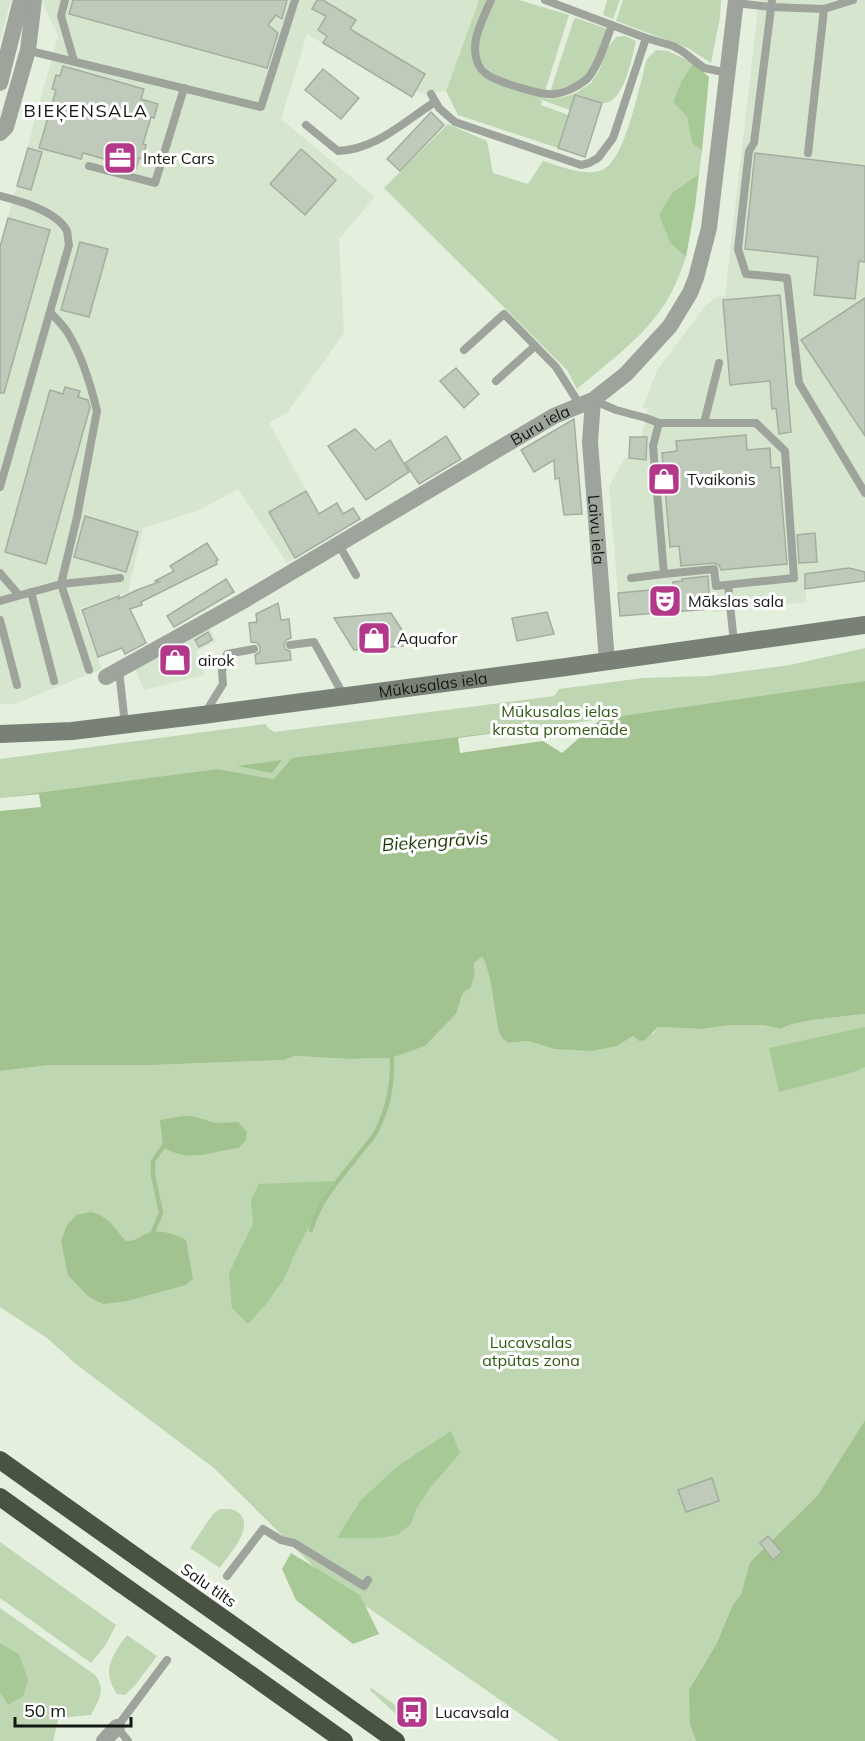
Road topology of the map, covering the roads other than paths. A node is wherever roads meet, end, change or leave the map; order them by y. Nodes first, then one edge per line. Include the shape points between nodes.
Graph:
1 (21, 0) edge
2 (34, 0) edge
3 (64, 0) edge
4 (295, 0) edge
5 (491, 0) edge
6 (545, 0) edge
7 (853, 0) edge
8 (736, 2) edge
9 (771, 3) edge
10 (824, 9) junction
11 (612, 25) junction
12 (646, 38) junction
13 (9, 40) junction
14 (28, 50) junction
15 (74, 61) junction
16 (728, 73) junction
17 (0, 83) edge
18 (184, 88) junction
19 (306, 125) dead end
20 (0, 134) edge
21 (808, 153) dead end
22 (89, 166) dead end
23 (0, 196) edge
24 (51, 313) junction
25 (535, 346) junction
26 (464, 350) dead end
27 (719, 363) dead end
28 (496, 381) dead end
29 (587, 403) junction
30 (659, 423) junction
31 (704, 423) junction
32 (0, 487) edge
33 (865, 493) edge
34 (339, 545) junction
35 (0, 573) edge
36 (664, 574) junction
37 (356, 575) dead end
38 (120, 578) dead end
39 (630, 578) dead end
40 (61, 584) junction
41 (728, 585) junction
42 (31, 592) junction
43 (18, 594) junction
44 (0, 601) edge
45 (0, 620) edge
46 (865, 625) edge
47 (734, 643) junction
48 (290, 645) dead end
49 (255, 649) dead end
50 (607, 661) junction
51 (89, 670) dead end
52 (112, 673) joint
53 (54, 681) dead end
54 (17, 685) dead end
55 (344, 696) junction
56 (203, 715) junction
57 (125, 725) junction
58 (0, 734) edge
59 (0, 1460) edge
60 (0, 1497) edge
61 (227, 1576) dead end
62 (368, 1580) dead end
63 (167, 1660) dead end
64 (117, 1727) junction
65 (104, 1741) edge
66 (128, 1741) edge
67 (344, 1741) edge
68 (396, 1741) edge

1 - 13 street
2 - 14 street
3 - 15 lane via 61,16
4 - 18 lane via 261,106
5 - 11 lane via 475,43 480,69 495,79 547,94 565,92 587,79
6 - 11 lane
7 - 10 lane
8 - 9 lane
8 - 16 street, Buru iela
9 - 10 lane
9 - 33 lane via 738,249 746,274 787,278 799,383
10 - 21 lane
11 - 12 lane
12 - 16 lane via 673,46 704,68
12 - 19 lane via 614,138 589,164 581,165 455,122 433,98 398,129 374,143 350,150 338,151
13 - 14 lane
13 - 17 street
14 - 15 lane
14 - 20 street via 6,127
15 - 18 lane
16 - 29 street, Buru iela via 709,228 690,293 670,326 626,374
18 - 22 lane via 155,183
23 - 24 lane via 42,210 67,231 69,245
24 - 32 lane
24 - 40 lane via 79,352 96,411
25 - 26 lane via 504,314
25 - 28 lane
25 - 29 lane
27 - 31 lane
29 - 30 lane
29 - 34 street, Buru iela via 554,416
29 - 50 street, Laivu iela
30 - 31 lane
30 - 36 lane via 653,446
31 - 41 lane via 756,423 785,451 794,578
34 - 37 lane
34 - 52 street, Buru iela
35 - 43 lane
36 - 39 lane
36 - 41 lane via 714,569 716,586
38 - 40 lane
40 - 42 lane
40 - 51 lane
41 - 47 lane
42 - 43 lane
42 - 53 lane
43 - 44 lane
45 - 54 lane
46 - 47 main road, Mūkusalas iela
47 - 50 main road, Mūkusalas iela
48 - 55 lane via 314,642
49 - 56 lane via 227,654 223,684
50 - 55 main road, Mūkusalas iela
52 - 57 lane
55 - 56 main road, Mūkusalas iela
56 - 57 main road, Mūkusalas iela
57 - 58 main road, Mūkusalas iela
59 - 68 highway, Salu tilts, bridge
60 - 67 highway, bridge
61 - 62 lane via 263,1529 280,1540 294,1543 364,1586
63 - 64 lane
64 - 65 street
64 - 66 lane

